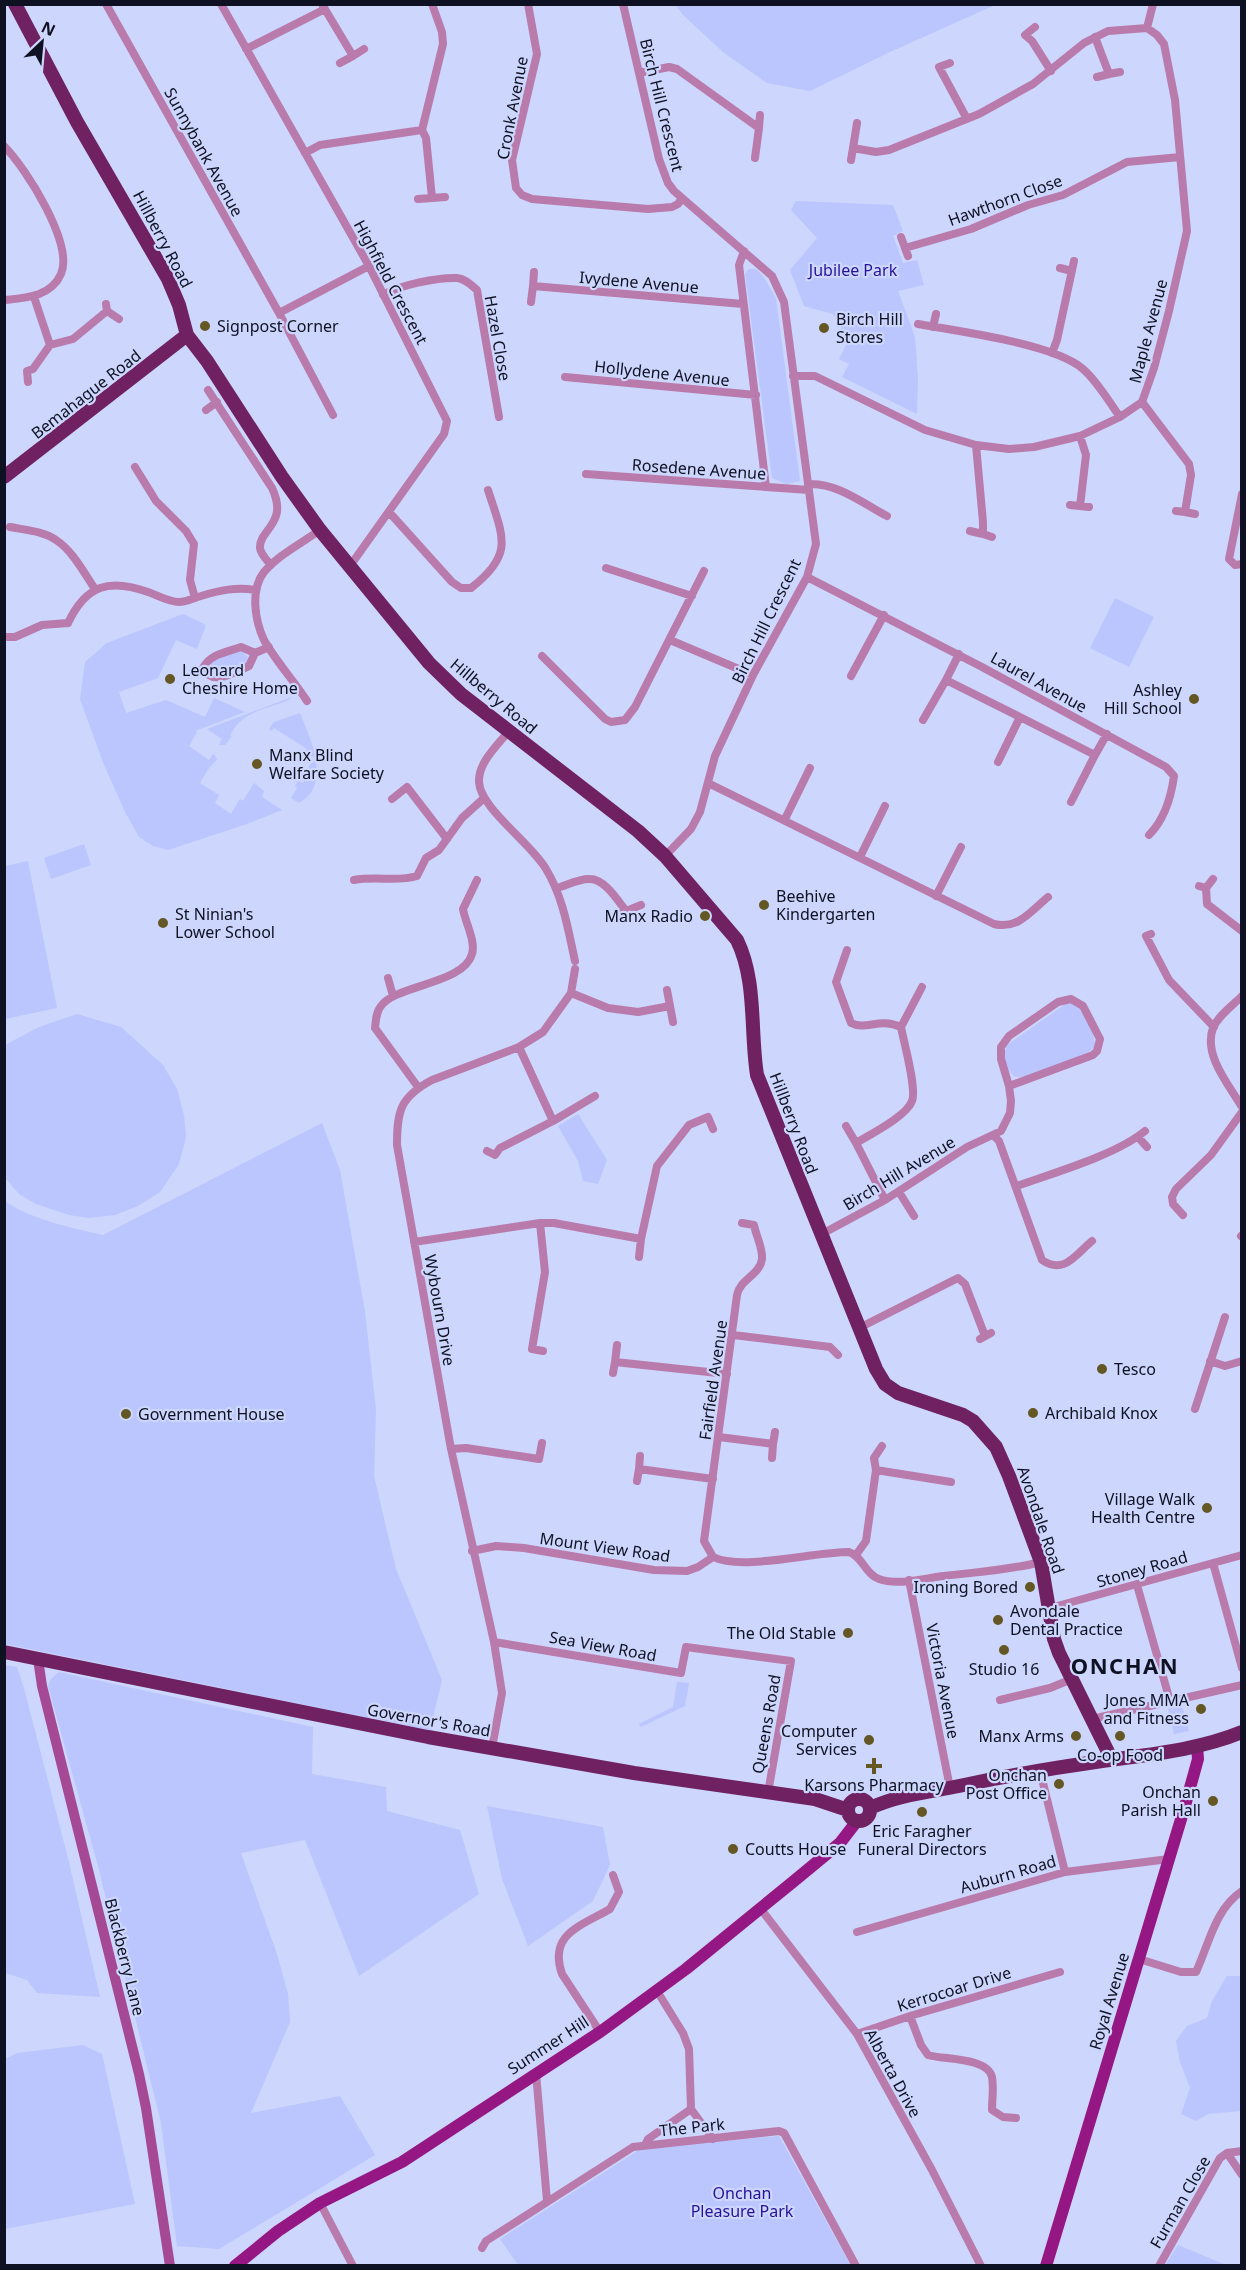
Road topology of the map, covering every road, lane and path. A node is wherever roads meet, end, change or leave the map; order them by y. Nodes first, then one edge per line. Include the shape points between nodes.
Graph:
1 (15, 4) edge
2 (106, 4) edge
3 (221, 4) edge
4 (432, 4) edge
5 (528, 4) edge
6 (623, 4) edge
7 (1153, 4) edge
8 (324, 7) edge
9 (1035, 27) dead end
10 (1147, 28) junction
11 (1025, 35) junction
12 (1095, 37) junction
13 (1017, 42) dead end
14 (363, 49) dead end
15 (246, 50) junction
16 (352, 56) junction
17 (340, 63) dead end
18 (950, 63) dead end
19 (939, 67) junction
20 (930, 70) dead end
21 (1051, 71) junction
22 (1120, 72) dead end
23 (639, 73) junction
24 (1109, 74) junction
25 (1097, 77) dead end
26 (760, 115) dead end
27 (967, 119) junction
28 (857, 123) dead end
29 (759, 128) junction
30 (422, 130) junction
31 (4, 146) edge
32 (853, 148) junction
33 (305, 153) junction
34 (1180, 157) junction
35 (755, 158) dead end
36 (851, 160) dead end
37 (445, 197) dead end
38 (432, 198) junction
39 (682, 198) junction
40 (418, 199) dead end
41 (901, 237) dead end
42 (744, 251) junction
43 (1074, 261) dead end
44 (369, 266) junction
45 (1060, 268) dead end
46 (1072, 271) junction
47 (534, 272) dead end
48 (533, 286) junction
49 (383, 295) junction
50 (34, 297) junction
51 (4, 300) edge
52 (531, 302) dead end
53 (743, 304) junction
54 (279, 314) junction
55 (936, 314) dead end
56 (119, 319) dead end
57 (918, 324) dead end
58 (933, 327) junction
59 (187, 335) junction
60 (51, 345) junction
61 (1052, 353) junction
62 (793, 376) junction
63 (566, 377) dead end
64 (28, 382) dead end
65 (208, 390) dead end
66 (756, 395) junction
67 (217, 402) junction
68 (1142, 402) junction
69 (206, 410) dead end
70 (333, 415) dead end
71 (499, 417) dead end
72 (1120, 417) junction
73 (1080, 436) junction
74 (976, 446) junction
75 (135, 467) dead end
76 (586, 474) dead end
77 (4, 477) edge
78 (766, 487) junction
79 (809, 487) junction
80 (488, 490) dead end
81 (1242, 494) edge
82 (1070, 505) dead end
83 (1080, 506) junction
84 (1089, 507) dead end
85 (1176, 511) dead end
86 (388, 512) junction
87 (1185, 512) junction
88 (1195, 514) dead end
89 (887, 516) dead end
90 (10, 527) dead end
91 (320, 530) junction
92 (970, 531) dead end
93 (983, 534) junction
94 (992, 537) dead end
95 (1242, 564) edge
96 (271, 565) junction
97 (351, 566) junction
98 (606, 568) dead end
99 (704, 571) dead end
100 (807, 577) junction
101 (95, 589) junction
102 (256, 590) junction
103 (692, 596) junction
104 (195, 598) junction
105 (884, 615) junction
106 (4, 637) edge
107 (670, 640) junction
108 (269, 647) junction
109 (255, 653) junction
110 (959, 654) junction
111 (542, 656) dead end
112 (753, 675) junction
113 (851, 675) dead end
114 (946, 680) junction
115 (307, 701) dead end
116 (1020, 717) junction
117 (923, 720) dead end
118 (508, 732) junction
119 (1107, 734) junction
120 (1095, 755) junction
121 (998, 762) dead end
122 (810, 768) dead end
123 (708, 783) junction
124 (392, 799) dead end
125 (483, 799) junction
126 (1071, 802) dead end
127 (885, 806) dead end
128 (785, 819) junction
129 (1149, 836) dead end
130 (447, 839) junction
131 (961, 847) dead end
132 (665, 856) junction
133 (860, 857) junction
134 (1213, 879) dead end
135 (354, 880) dead end
136 (477, 880) dead end
137 (557, 888) junction
138 (936, 896) junction
139 (1048, 897) dead end
140 (641, 905) dead end
141 (626, 911) junction
142 (614, 916) dead end
143 (1242, 931) edge
144 (1151, 934) dead end
145 (847, 950) dead end
146 (388, 978) dead end
147 (922, 987) dead end
148 (667, 990) dead end
149 (571, 993) junction
150 (393, 996) junction
151 (1242, 996) edge
152 (670, 1006) junction
153 (673, 1022) dead end
154 (901, 1027) junction
155 (1214, 1027) junction
156 (519, 1047) junction
157 (1010, 1086) junction
158 (418, 1087) junction
159 (595, 1096) dead end
160 (1240, 1104) edge
161 (1242, 1112) edge
162 (553, 1121) junction
163 (846, 1126) dead end
164 (713, 1128) dead end
165 (1145, 1131) dead end
166 (994, 1136) junction
167 (1138, 1137) junction
168 (856, 1143) junction
169 (1147, 1147) dead end
170 (487, 1152) dead end
171 (1017, 1186) junction
172 (899, 1192) junction
173 (885, 1200) junction
174 (1183, 1215) dead end
175 (915, 1216) dead end
176 (540, 1222) junction
177 (742, 1223) dead end
178 (820, 1235) junction
179 (641, 1239) junction
180 (1092, 1241) dead end
181 (414, 1242) junction
182 (639, 1257) dead end
183 (1225, 1317) dead end
184 (859, 1328) junction
185 (733, 1335) junction
186 (985, 1336) dead end
187 (617, 1345) dead end
188 (543, 1351) dead end
189 (838, 1355) dead end
190 (1210, 1361) junction
191 (1242, 1361) edge
192 (615, 1362) junction
193 (613, 1373) dead end
194 (727, 1374) junction
195 (885, 1384) joint
196 (1195, 1409) dead end
197 (775, 1432) dead end
198 (719, 1437) junction
199 (542, 1443) dead end
200 (773, 1444) junction
201 (882, 1446) dead end
202 (451, 1449) junction
203 (640, 1456) dead end
204 (772, 1458) dead end
205 (639, 1469) junction
206 (876, 1470) junction
207 (713, 1479) junction
208 (637, 1481) dead end
209 (951, 1482) dead end
210 (472, 1551) junction
211 (856, 1555) junction
212 (1242, 1555) edge
213 (712, 1557) junction
214 (1041, 1562) junction
215 (1213, 1563) junction
216 (909, 1580) junction
217 (1137, 1585) junction
218 (1050, 1608) junction
219 (494, 1642) junction
220 (4, 1652) edge
221 (38, 1659) junction
222 (791, 1660) joint
223 (1242, 1668) edge
224 (1072, 1680) junction
225 (1242, 1685) edge
226 (1000, 1700) dead end
227 (1170, 1701) junction
228 (1092, 1719) junction
229 (1242, 1732) edge
230 (1197, 1746) junction
231 (492, 1748) junction
232 (1112, 1760) junction
233 (1040, 1771) junction
234 (950, 1788) junction
235 (768, 1793) junction
236 (853, 1815) junction
237 (1169, 1859) junction
238 (1065, 1872) junction
239 (613, 1875) dead end
240 (1242, 1891) edge
241 (760, 1908) junction
242 (857, 1932) dead end
243 (1139, 1959) junction
244 (1060, 1972) dead end
245 (657, 1991) junction
246 (910, 2016) junction
247 (600, 2032) junction
248 (857, 2034) junction
249 (536, 2073) junction
250 (691, 2109) junction
251 (1016, 2118) dead end
252 (713, 2139) junction
253 (645, 2145) junction
254 (1242, 2151) edge
255 (1227, 2153) junction
256 (1242, 2175) edge
257 (548, 2201) junction
258 (320, 2203) junction
259 (482, 2248) dead end
260 (350, 2264) edge
261 (170, 2265) edge
262 (235, 2265) edge
263 (856, 2265) edge
264 (981, 2265) edge
265 (1046, 2265) edge
266 (1159, 2265) edge

1 - 59 highway, Hillberry Road via 77,122 168,279
2 - 54 street, Sunnybank Avenue
3 - 15 street, Highfield Crescent
4 - 30 street via 442,44
5 - 39 street, Cronk Avenue via 537,54 513,160 516,188 532,199 648,209 672,207
6 - 23 street, Birch Hill Crescent
7 - 10 street
8 - 15 street
8 - 16 street
9 - 11 street
10 - 12 street via 1108,31
10 - 34 street, Maple Avenue via 1164,44 1175,100
11 - 13 street
11 - 21 street
12 - 21 street
12 - 24 street
14 - 16 street
15 - 33 street, Highfield Crescent
16 - 17 street
18 - 19 street
19 - 20 street
19 - 27 street
21 - 27 street
22 - 24 street
23 - 29 street via 677,69
23 - 39 street, Birch Hill Crescent via 659,159 668,183
24 - 25 street
26 - 29 street
27 - 32 street via 889,150
28 - 32 street
29 - 35 street
30 - 33 street via 320,145
30 - 38 street
31 - 50 street via 23,168 46,208 63,258 61,274 53,285
32 - 36 street
33 - 44 street, Highfield Crescent
34 - 41 street, Hawthorn Close via 1127,162 1063,195 907,252
34 - 68 street, Maple Avenue via 1187,231 1170,311
37 - 38 street
38 - 40 street
39 - 42 street, Birch Hill Crescent
42 - 53 street via 739,265
42 - 62 street, Birch Hill Crescent via 778,286 784,302
43 - 46 street
44 - 49 street, Highfield Crescent
44 - 54 street
45 - 46 street
46 - 61 street
47 - 48 street
48 - 52 street
48 - 53 street, Ivydene Avenue
49 - 71 street, Hazel Close via 432,281 458,278 469,282 477,291
49 - 86 street, Highfield Crescent via 447,421 444,435
50 - 51 street
50 - 60 street
53 - 66 street
54 - 70 street, Sunnybank Avenue
55 - 58 street
56 - 60 street via 107,307 73,339
57 - 58 street
58 - 61 street
59 - 77 highway, Bemahague Road
59 - 91 highway, Hillberry Road
60 - 64 street via 33,369 26,369
61 - 72 street via 1083,369
62 - 74 street, Maple Avenue via 815,376 925,430
62 - 79 street, Birch Hill Crescent
63 - 66 street, Hollydene Avenue
65 - 67 street
66 - 78 street
67 - 69 street
67 - 96 street via 277,500 275,520 260,547
68 - 72 street, Maple Avenue
68 - 87 street via 1191,469
72 - 73 street, Maple Avenue
73 - 74 street, Maple Avenue via 1034,447
73 - 83 street via 1086,455
74 - 93 street
75 - 104 street via 156,501 194,544 190,569
76 - 78 street, Rosedene Avenue
78 - 79 street, Rosedene Avenue
79 - 89 street, Rosedene Avenue via 825,485 839,490
79 - 100 street, Birch Hill Crescent via 816,544
80 - 86 street via 503,549 495,566 471,588 461,588 452,582
81 - 95 street via 1229,559 1235,565
82 - 83 street
83 - 84 street
85 - 87 street
86 - 97 street, Highfield Crescent
87 - 88 street
90 - 101 street via 56,539
91 - 96 street
91 - 97 highway, Hillberry Road
92 - 93 street
93 - 94 street
96 - 102 street
97 - 118 highway, Hillberry Road via 435,670
98 - 103 street
99 - 103 street
100 - 105 street, Laurel Avenue
100 - 112 street, Birch Hill Crescent
101 - 104 street via 116,584 173,601
101 - 106 street via 78,604 70,625 42,625 15,637
102 - 104 street via 230,588
102 - 108 street via 258,620
103 - 107 street
105 - 110 street, Laurel Avenue
105 - 113 street
107 - 111 street via 629,717 619,723 604,719
107 - 112 street
108 - 109 street
108 - 115 street
109 - 109 street via 249,666 219,677 212,678 204,668 212,657 241,647
110 - 114 street
110 - 119 street, Laurel Avenue
112 - 123 street, Birch Hill Crescent via 715,756
114 - 116 street
114 - 117 street
116 - 120 street
116 - 121 street
118 - 125 street via 482,765 478,781
118 - 132 highway, Hillberry Road via 611,809
119 - 120 street
119 - 129 street, Laurel Avenue via 1166,767 1174,776 1164,815
120 - 126 street
122 - 128 street
123 - 128 street
123 - 132 street, Birch Hill Crescent via 691,829
124 - 130 street via 408,787
125 - 130 street
125 - 137 street via 545,866
127 - 133 street
128 - 133 street
130 - 135 street via 426,858 417,876 404,880
131 - 138 street
132 - 178 highway, Hillberry Road via 727,926 744,955 757,1075
133 - 138 street
134 - 143 street via 1202,887 1207,904
136 - 150 street via 462,909 472,944 472,955 465,965 453,974
137 - 141 street via 590,879 598,881
137 - 149 street, Wybourn Drive via 575,965
138 - 139 street via 1006,927 1017,923
140 - 141 street
141 - 142 street
144 - 155 street via 1146,936 1169,980
145 - 154 street via 836,982 851,1023 857,1026 891,1022
146 - 150 street
147 - 154 street
148 - 152 street
149 - 152 street via 608,1008 638,1012
149 - 156 street, Wybourn Drive via 543,1032
150 - 158 street via 381,1004 375,1028
151 - 155 street
152 - 153 street
154 - 168 street via 912,1102 904,1112
155 - 160 street via 1210,1041 1213,1053
156 - 158 street, Wybourn Drive
156 - 162 street
157 - 157 street via 1001,1059 1001,1047 1009,1036 1065,999 1076,1000 1100,1039 1097,1051
157 - 166 street via 1010,1113
158 - 181 street, Wybourn Drive via 403,1104 397,1120 397,1145
159 - 162 street
161 - 174 street via 1211,1155 1176,1189 1173,1204
162 - 170 street via 500,1148 495,1155
163 - 168 street
164 - 179 street via 708,1117 689,1125 657,1166
165 - 167 street
166 - 171 street
166 - 172 street, Birch Hill Avenue via 967,1147
167 - 169 street
167 - 171 street
168 - 173 street
171 - 180 street via 1042,1260 1062,1266
172 - 173 street, Birch Hill Avenue
172 - 175 street
173 - 178 street, Birch Hill Avenue
176 - 179 street
176 - 181 street
176 - 188 street via 545,1272 532,1349
177 - 185 street, Fairfield Avenue via 754,1225 762,1260 738,1289
178 - 184 highway, Hillberry Road
179 - 182 street
181 - 202 street, Wybourn Drive
183 - 190 street
184 - 186 street via 958,1278 965,1284
184 - 195 highway, Hillberry Road
185 - 189 street via 830,1347
185 - 194 street, Fairfield Avenue
187 - 192 street
190 - 191 street via 1225,1366
190 - 196 street
192 - 193 street
192 - 194 street
194 - 198 street, Fairfield Avenue
195 - 214 highway, Avondale Road via 898,1393 968,1418 989,1437 1009,1476
197 - 200 street
198 - 200 street
198 - 207 street, Fairfield Avenue
199 - 202 street via 539,1463 466,1448
200 - 204 street
201 - 206 street via 874,1458
202 - 210 street, Wybourn Drive
203 - 205 street
205 - 207 street
205 - 208 street
206 - 209 street
206 - 211 street via 866,1541
207 - 213 street, Fairfield Avenue via 704,1541
210 - 213 street, Mount View Road via 496,1545 654,1570 687,1570
210 - 219 street, Wybourn Drive
211 - 213 street via 838,1552 741,1563
211 - 216 street via 879,1579
212 - 215 street, Stoney Road
214 - 216 street via 1013,1569
214 - 218 highway, Avondale Road
215 - 217 street, Stoney Road
215 - 223 street
216 - 234 street, Victoria Avenue
217 - 218 street, Stoney Road
217 - 227 street
218 - 224 highway, Avondale Road via 1054,1639
219 - 222 street, Sea View Road via 681,1673 686,1647
219 - 231 street, Wybourn Drive via 502,1693
220 - 221 highway, Governor's Road
221 - 231 highway, Governor's Road
221 - 261 main road, Blackberry Lane via 141,2085
222 - 235 street, Queens Road
224 - 226 street
224 - 228 highway, Avondale Road
225 - 227 street
227 - 228 street
228 - 232 highway, Avondale Road
229 - 230 highway
230 - 232 highway
230 - 237 main road, Royal Avenue via 1198,1759
231 - 235 highway, Governor's Road
232 - 233 highway
233 - 234 highway
233 - 238 street
234 - 236 highway via 870,1808 867,1802 857,1799 851,1803
235 - 236 highway, Governor's Road via 815,1799
236 - 241 main road, Summer Hill via 840,1843
237 - 238 street, Auburn Road
237 - 243 main road, Royal Avenue
238 - 242 street, Auburn Road
239 - 247 street via 619,1892 610,1909 569,1934 558,1949 562,1974
240 - 243 street via 1221,1912 1196,1972 1181,1972
241 - 245 main road, Summer Hill
241 - 248 street, Alberta Drive
243 - 265 main road, Royal Avenue
244 - 246 street, Kerrocoar Drive
245 - 247 main road, Summer Hill
245 - 250 street via 689,2049
246 - 248 street, Kerrocoar Drive
246 - 251 street via 928,2055 973,2061 982,2066 992,2079 992,2110 1003,2117
247 - 249 main road, Summer Hill
248 - 264 street, Alberta Drive
249 - 257 street
249 - 258 main road, Summer Hill via 402,2162
250 - 252 street
250 - 253 street
252 - 253 street, The Park
252 - 263 street, The Park via 784,2133
253 - 257 street, The Park via 633,2147
254 - 255 street, Furman Close
255 - 256 street, Furman Close
255 - 266 street, Furman Close via 1220,2157
257 - 259 street, The Park via 486,2241
258 - 260 street
258 - 262 main road, Summer Hill

